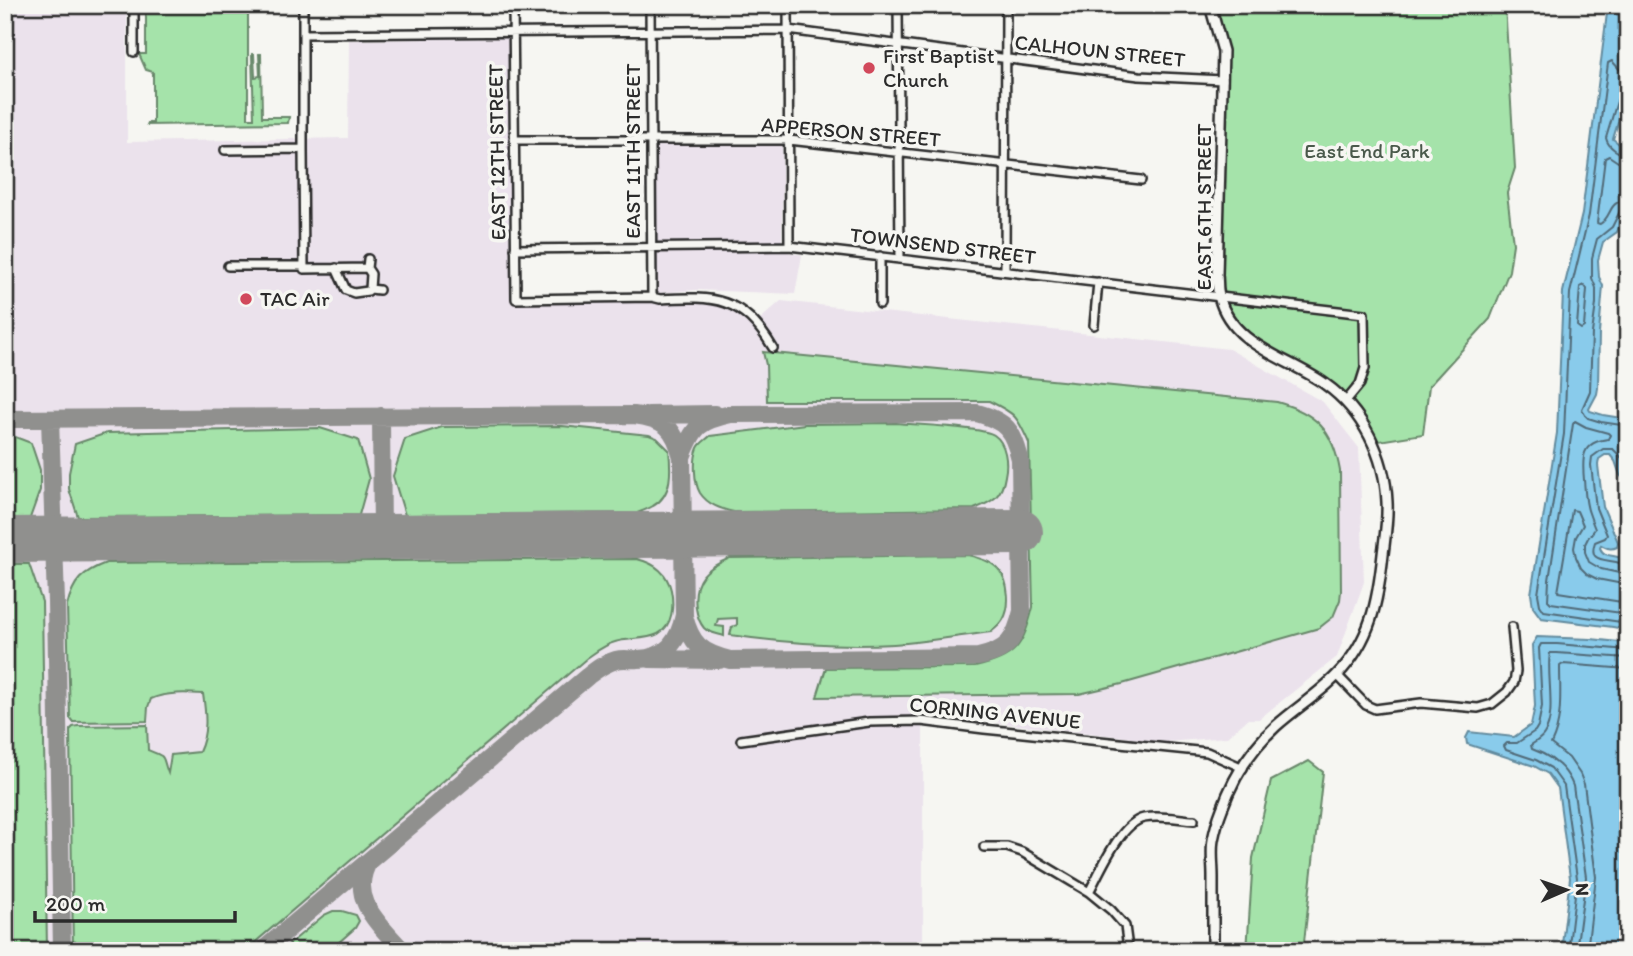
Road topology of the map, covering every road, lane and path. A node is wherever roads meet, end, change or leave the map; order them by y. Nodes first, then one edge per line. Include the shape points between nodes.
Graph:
1 (134, 5) edge
2 (303, 5) edge
3 (513, 5) edge
4 (650, 5) edge
5 (788, 5) edge
6 (898, 5) edge
7 (1006, 5) edge
8 (1210, 5) edge
9 (788, 30) junction
10 (650, 31) junction
11 (513, 32) junction
12 (303, 34) junction
13 (899, 45) junction
14 (134, 52) dead end
15 (1005, 59) junction
16 (1223, 80) junction
17 (650, 140) junction
18 (789, 140) junction
19 (514, 141) junction
20 (303, 149) junction
21 (225, 150) dead end
22 (900, 153) junction
23 (1005, 165) junction
24 (1141, 180) dead end
25 (789, 246) junction
26 (651, 247) junction
27 (515, 248) junction
28 (880, 256) junction
29 (368, 259) dead end
30 (900, 259) junction
31 (304, 265) junction
32 (228, 266) dead end
33 (340, 268) junction
34 (367, 268) junction
35 (1005, 271) junction
36 (1098, 282) junction
37 (1219, 296) junction
38 (652, 297) junction
39 (880, 304) dead end
40 (1094, 325) dead end
41 (773, 348) dead end
42 (1346, 401) junction
43 (1512, 627) dead end
44 (1337, 675) junction
45 (741, 740) dead end
46 (1243, 768) junction
47 (1194, 820) dead end
48 (984, 847) dead end
49 (1089, 892) junction
50 (1124, 951) edge
51 (1213, 951) edge

1 - 14 street
2 - 12 street
3 - 11 street, EAST 12TH STREET
4 - 10 street, EAST 11TH STREET
5 - 9 street
6 - 13 street
7 - 15 street
8 - 16 main road, EAST 6TH STREET via 1223,51
9 - 10 street, CALHOUN STREET
9 - 13 street, CALHOUN STREET
9 - 18 street
10 - 11 street, CALHOUN STREET
10 - 17 street, EAST 11TH STREET
11 - 12 street, CALHOUN STREET
11 - 19 street, EAST 12TH STREET
12 - 20 street
13 - 15 street, CALHOUN STREET
13 - 22 street
15 - 16 street, CALHOUN STREET via 1139,76
15 - 23 street
16 - 37 main road, EAST 6TH STREET
17 - 18 street, APPERSON STREET
17 - 19 street, APPERSON STREET
17 - 26 street, EAST 11TH STREET
18 - 22 street, APPERSON STREET
18 - 25 street
19 - 27 street, EAST 12TH STREET
20 - 21 street
20 - 31 street
22 - 23 street, APPERSON STREET
22 - 30 street
23 - 24 street, APPERSON STREET
23 - 35 street
25 - 26 street, TOWNSEND STREET
25 - 28 street, TOWNSEND STREET
26 - 27 street, TOWNSEND STREET
26 - 38 street, EAST 11TH STREET
27 - 38 street, EAST 12TH STREET via 516,299
28 - 30 street, TOWNSEND STREET
28 - 39 street
29 - 34 street
30 - 35 street, TOWNSEND STREET
31 - 32 street
31 - 33 street via 304,269
33 - 34 street
33 - 34 street via 346,290 354,293 374,289
35 - 36 street, TOWNSEND STREET
36 - 37 street, TOWNSEND STREET
36 - 40 street
37 - 42 main road, EAST 6TH STREET via 1246,338 1312,375
37 - 42 street, TOWNSEND STREET via 1364,314 1365,368 1360,384
38 - 41 street via 713,299 728,304 745,313
42 - 44 main road, EAST 6TH STREET via 1373,442 1382,465 1387,504 1374,611 1354,655
43 - 44 street via 1514,682 1492,704 1478,708 1421,703 1376,709 1366,705
44 - 46 main road, EAST 6TH STREET via 1267,735
45 - 46 street, CORNING AVENUE via 869,722 921,721 1207,752
46 - 51 main road, EAST 6TH STREET via 1225,801 1213,840
47 - 49 street via 1155,817 1136,821 1124,832
48 - 49 street via 1022,852
49 - 50 street via 1125,926 1128,941

